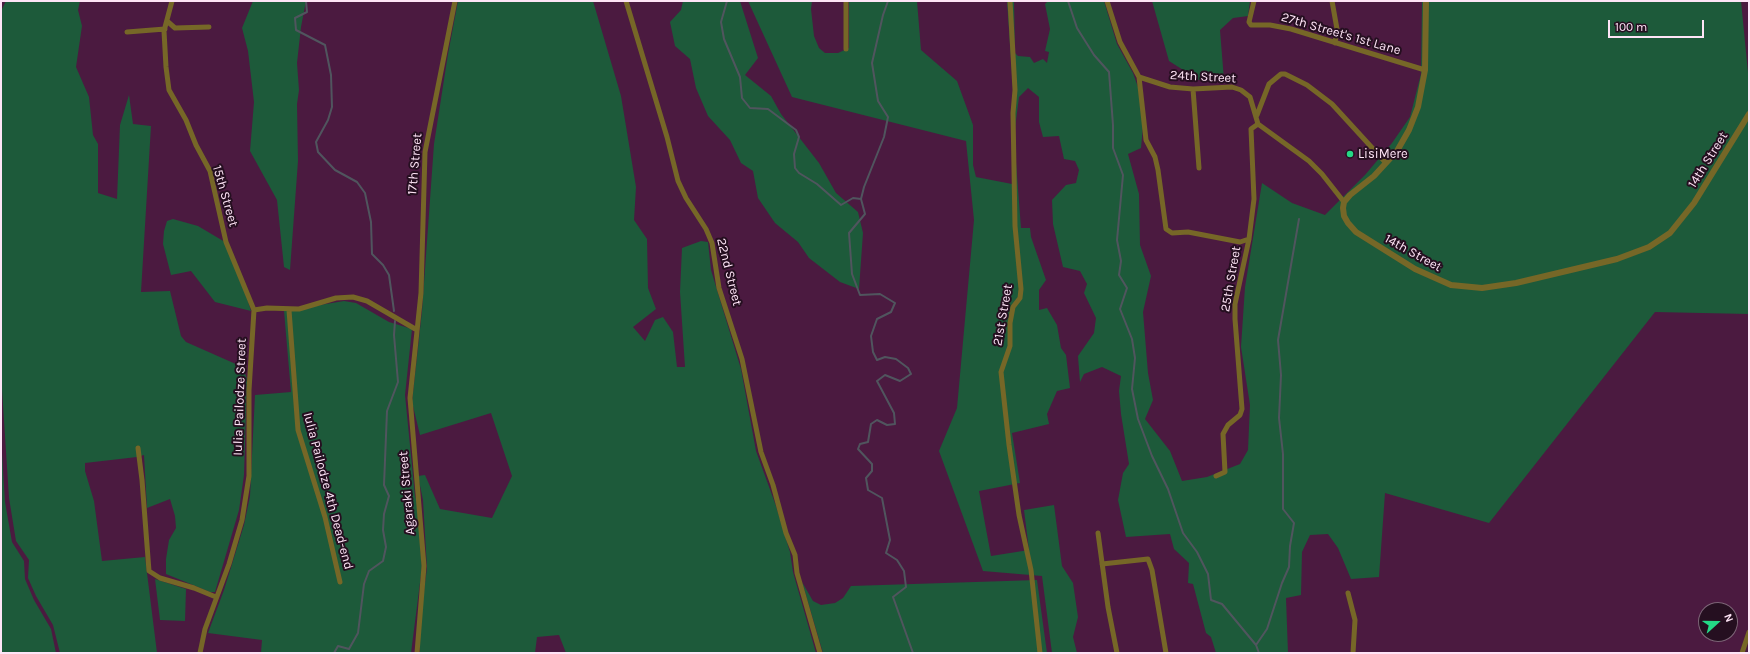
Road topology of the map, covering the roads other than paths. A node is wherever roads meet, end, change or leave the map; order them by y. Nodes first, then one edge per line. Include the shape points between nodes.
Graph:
1 (172, 1) edge
2 (454, 1) edge
3 (626, 1) edge
4 (846, 1) edge
5 (1010, 1) edge
6 (1107, 1) edge
7 (1254, 1) edge
8 (1332, 1) edge
9 (1426, 1) edge
10 (167, 21) junction
11 (209, 27) dead end
12 (165, 29) junction
13 (127, 32) dead end
14 (1335, 43) junction
15 (846, 49) dead end
16 (1425, 70) junction
17 (1139, 77) junction
18 (1193, 89) junction
19 (1749, 114) edge
20 (1257, 115) junction
21 (1258, 124) junction
22 (1386, 163) junction
23 (1199, 168) dead end
24 (1344, 202) junction
25 (1249, 240) junction
26 (254, 310) junction
27 (288, 310) junction
28 (417, 330) junction
29 (138, 448) dead end
30 (1216, 476) dead end
31 (1098, 533) dead end
32 (1102, 564) junction
33 (340, 582) dead end
34 (1348, 593) dead end
35 (216, 597) junction
36 (1749, 632) edge
37 (200, 653) edge
38 (417, 653) edge
39 (820, 653) edge
40 (1040, 653) edge
41 (1117, 653) edge
42 (1166, 653) edge
43 (1353, 653) edge
44 (1742, 653) edge

1 - 10 street, 15th Street
2 - 28 street, 17th Street via 425,152 421,293
3 - 39 street, 22nd Street via 678,181 712,243 719,288 742,359 760,452 795,555 797,573
4 - 15 street
5 - 40 street, 21st Street via 1015,90 1015,226 1021,289 1020,298 1013,307 1010,346 1001,372 1017,500 1031,570
6 - 17 street via 1120,42
7 - 14 street, 27th Street's 1st Lane via 1249,22 1251,25 1270,25
8 - 14 street via 1338,29
9 - 16 street
10 - 11 street via 175,28
10 - 12 street, 15th Street
12 - 13 street
12 - 26 street, 15th Street via 169,90 210,172 226,242
14 - 16 street, 27th Street's 1st Lane
16 - 22 street via 1418,107 1411,124 1397,151
17 - 18 street, 24th Street via 1170,87
17 - 25 street via 1146,140 1155,157 1158,170 1166,229 1172,233 1188,232 1240,242
18 - 20 street, 24th Street via 1232,87 1241,90 1250,97
18 - 23 street
19 - 24 street, 14th Street via 1694,203 1675,228 1660,240 1634,253 1516,283 1482,288 1463,287 1428,276 1356,232 1344,216
20 - 21 street, 24th Street
20 - 22 street via 1269,84 1281,74 1285,74 1332,104
21 - 24 street via 1309,161
21 - 25 street, 25th Street via 1251,129 1255,184
22 - 24 street
25 - 30 street, 25th Street via 1235,304 1242,409 1240,415 1228,424 1223,434 1224,472
26 - 27 street
26 - 35 street, Iulia Pailodze Street via 249,390 249,476 242,520
27 - 28 street via 336,298 353,297 367,301
27 - 33 street, Iulia Pailodze 4th Dead-end via 298,430
28 - 38 street, Agaraki Street via 410,398 424,566
29 - 35 street via 149,571 160,578
31 - 32 street
32 - 41 street
32 - 42 street via 1148,559
34 - 43 street via 1355,620
35 - 37 street, Iulia Pailodze Street via 205,628
36 - 44 street

